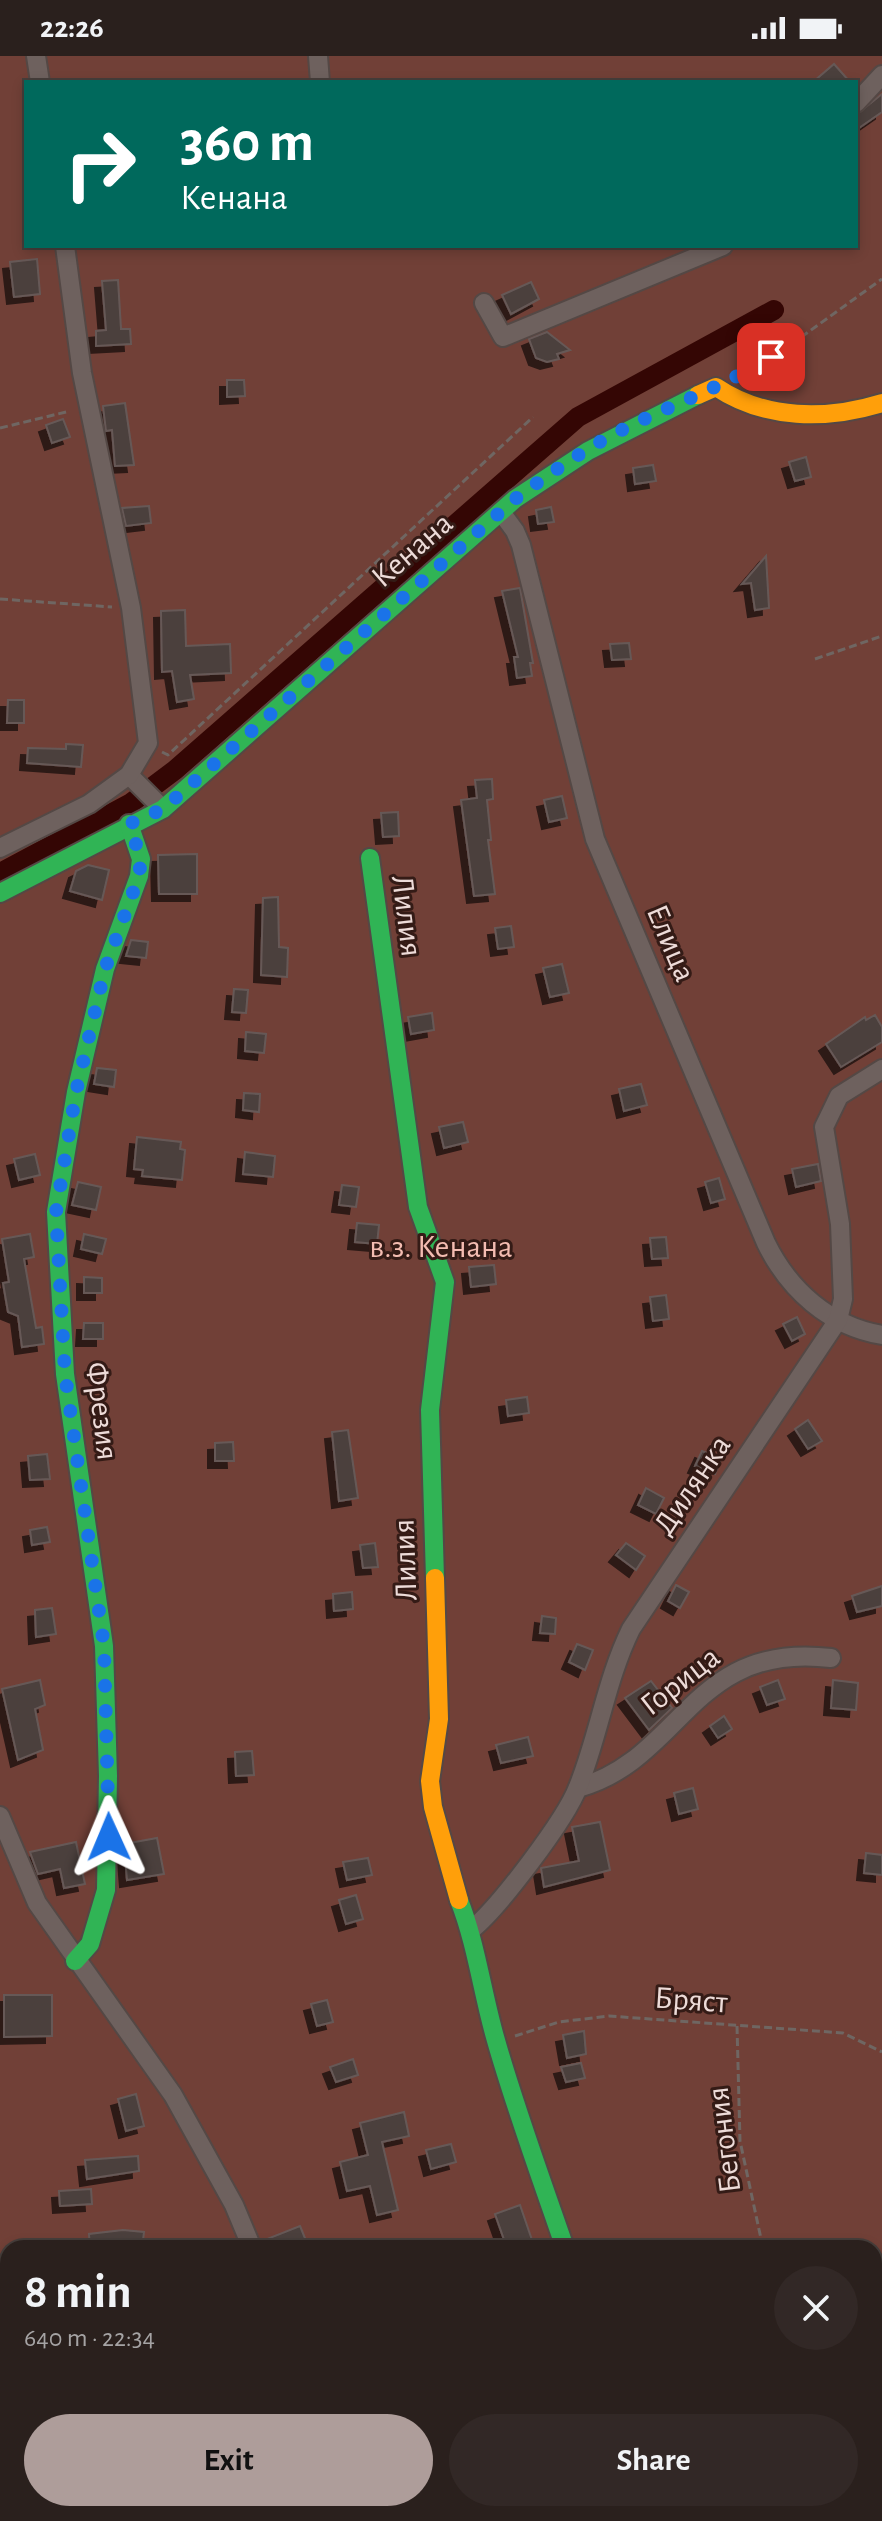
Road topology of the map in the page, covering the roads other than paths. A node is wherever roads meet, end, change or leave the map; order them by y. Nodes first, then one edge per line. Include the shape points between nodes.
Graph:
1 (36, 56) edge
2 (318, 56) edge
3 (882, 75) edge
4 (40, 80) edge
5 (320, 80) edge
6 (858, 101) edge
7 (65, 248) edge
8 (718, 248) edge
9 (484, 303) dead end
10 (882, 403) edge
11 (501, 512) junction
12 (129, 775) junction
13 (163, 809) junction
14 (129, 824) junction
15 (0, 848) edge
16 (370, 858) dead end
17 (0, 893) edge
18 (882, 1069) edge
19 (838, 1320) junction
20 (882, 1335) edge
21 (831, 1658) dead end
22 (578, 1788) junction
23 (0, 1816) edge
24 (471, 1930) junction
25 (75, 1961) junction
26 (249, 2240) edge
27 (562, 2240) edge

1 - 4 street
2 - 5 street
3 - 6 street
7 - 12 street via 89,407 131,608 148,743
8 - 9 street via 503,337
10 - 11 street, Кенана via 838,414 761,409 736,402 716,387 587,449
11 - 13 street, Кенана
11 - 19 street, Елица via 521,545 600,854 774,1258 803,1295
12 - 13 street
12 - 15 street via 89,804
13 - 14 street, Кенана
14 - 17 street, Кенана
14 - 25 street, Фрезия via 141,859 139,876 105,969 76,1092 56,1212 65,1374 104,1646 108,1776 106,1890 90,1944
16 - 24 street, Лилия via 418,1207 445,1282 430,1410 439,1719 430,1781 438,1834
18 - 19 street, Дилянка via 839,1096 824,1127 840,1224 844,1288
19 - 20 street, Елица
19 - 22 street, Дилянка via 631,1629 611,1672
21 - 22 street, Горица via 779,1657 729,1675 620,1768
22 - 24 street, Дилянка via 495,1908
23 - 25 street via 26,1884
24 - 27 street, Лилия via 496,2042
25 - 26 street via 173,2095

